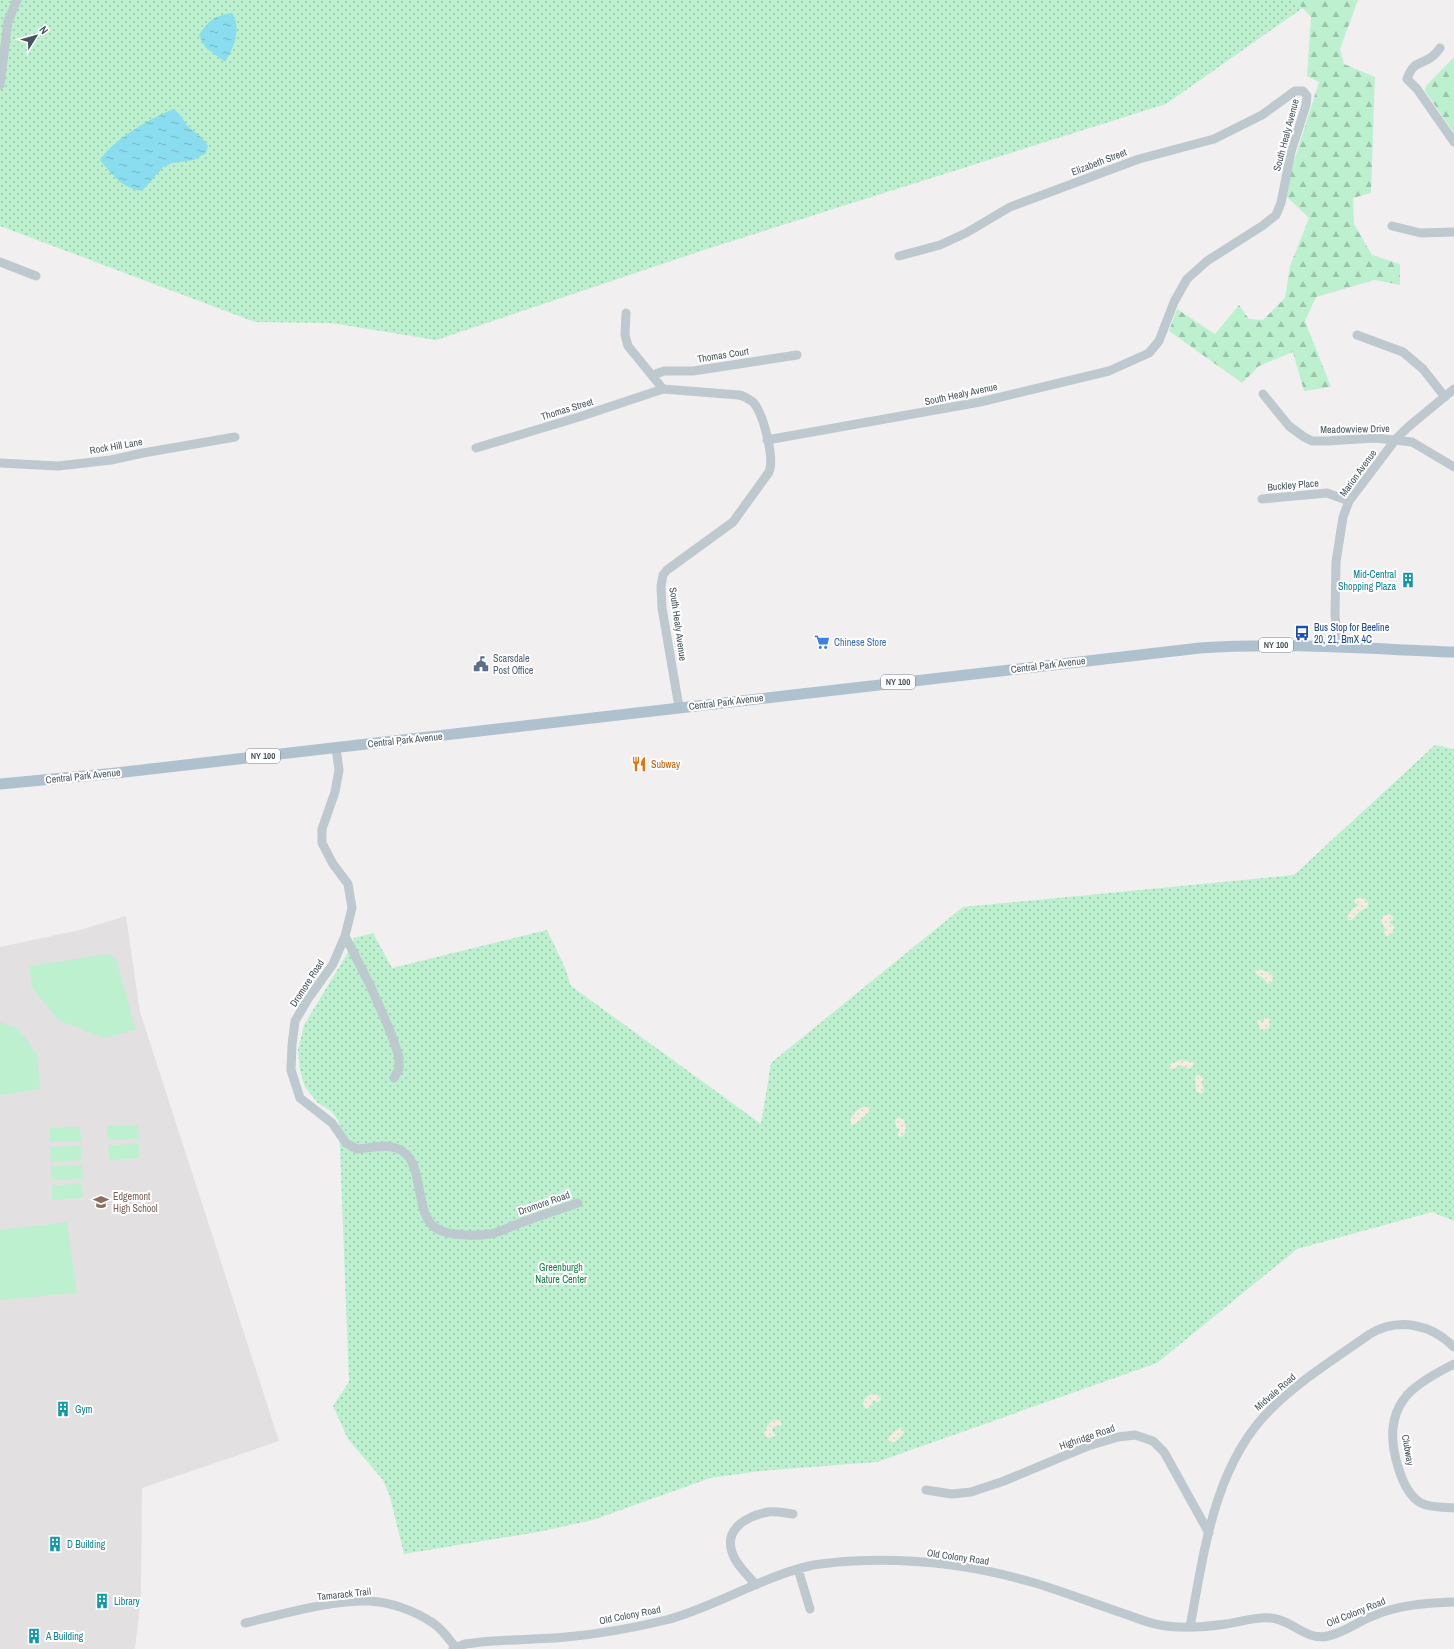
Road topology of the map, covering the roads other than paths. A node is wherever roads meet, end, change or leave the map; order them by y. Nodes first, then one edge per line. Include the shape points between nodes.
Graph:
1 (17, 0) edge
2 (1440, 48) dead end
3 (0, 85) edge
4 (1305, 93) joint
5 (1454, 142) edge
6 (1392, 226) dead end
7 (1454, 232) edge
8 (899, 256) dead end
9 (0, 262) edge
10 (36, 276) dead end
11 (626, 313) dead end
12 (1357, 335) dead end
13 (797, 355) dead end
14 (653, 375) junction
15 (663, 389) junction
16 (1454, 389) edge
17 (1263, 394) dead end
18 (1445, 396) junction
19 (235, 437) dead end
20 (1396, 439) junction
21 (767, 440) junction
22 (476, 448) dead end
23 (0, 463) edge
24 (1454, 467) edge
25 (1262, 499) dead end
26 (1349, 500) junction
27 (1337, 647) junction
28 (1454, 652) edge
29 (679, 707) junction
30 (336, 748) junction
31 (0, 784) edge
32 (345, 936) junction
33 (394, 1078) dead end
34 (578, 1203) dead end
35 (1454, 1347) edge
36 (1454, 1364) edge
37 (926, 1490) dead end
38 (1454, 1508) edge
39 (793, 1514) dead end
40 (1209, 1533) junction
41 (798, 1569) junction
42 (756, 1584) junction
43 (1454, 1602) edge
44 (810, 1609) dead end
45 (245, 1623) dead end
46 (1190, 1627) junction
47 (454, 1648) edge

1 - 3 street via 8,21
2 - 5 street via 1433,57 1416,64 1407,79 1417,89
4 - 8 street, Elizabeth Street via 1299,90 1262,115 1214,139 1139,159 1010,207 940,246
4 - 21 street, South Healy Avenue via 1306,105 1291,152 1281,203 1276,215 1207,261 1187,279 1176,298 1159,341 1149,353 1109,372 974,404
6 - 7 street via 1421,233
9 - 10 street
11 - 14 street via 625,335 628,346
12 - 18 street via 1403,352 1422,369
13 - 14 street, Thomas Court via 693,371 664,371
14 - 15 street
15 - 21 street, Thomas Street via 744,396 756,407
15 - 22 street, Thomas Street
16 - 18 street, Marion Avenue
17 - 20 street, Meadowview Drive via 1289,426 1312,440
18 - 20 street, Marion Avenue
19 - 23 street, Rock Hill Lane via 111,460 58,466
20 - 24 street, Meadowview Drive via 1418,444
20 - 26 street, Marion Avenue
21 - 29 street, South Healy Avenue via 771,463 769,472 737,517 723,531 671,566 662,580 662,604
25 - 26 street, Buckley Place via 1327,493
26 - 27 street, Marion Avenue via 1343,517 1336,562
27 - 28 main road, Central Park Avenue / NY 100
27 - 29 main road, Central Park Avenue / NY 100 via 1249,645 1194,648
29 - 30 main road, Central Park Avenue / NY 100
30 - 31 main road, Central Park Avenue / NY 100
30 - 32 street, Dromore Road via 339,770 335,792 322,829 322,843 332,864 348,884 352,908
32 - 33 street via 391,1033 399,1057 399,1069
32 - 34 street, Dromore Road via 333,964 295,1021 292,1070 300,1098 332,1123 352,1148 357,1150 391,1146 406,1153 413,1166 426,1218 435,1228 442,1231 456,1235 491,1234
35 - 40 street, Midvale Road via 1417,1325 1389,1326 1370,1334 1288,1393 1263,1417 1232,1463
36 - 38 street, Clubway via 1404,1398 1395,1420 1393,1437 1399,1468 1410,1493 1426,1505
37 - 40 street, Highridge Road via 952,1494 971,1492 1094,1444 1135,1435 1153,1441 1164,1452
39 - 42 street via 769,1512 742,1522 734,1530 730,1542 732,1553
40 - 46 street, Midvale Road
41 - 42 street, Old Colony Road
41 - 44 street
41 - 46 street, Old Colony Road via 818,1564 855,1561 910,1562 966,1568 1012,1577 1158,1625
42 - 47 street, Old Colony Road via 705,1607 641,1625 567,1637 483,1642
43 - 46 street, Old Colony Road via 1423,1603 1398,1608 1372,1616 1325,1637 1305,1634 1283,1621 1271,1618
45 - 47 street, Tamarack Trail via 335,1604 381,1602 398,1606 433,1623

